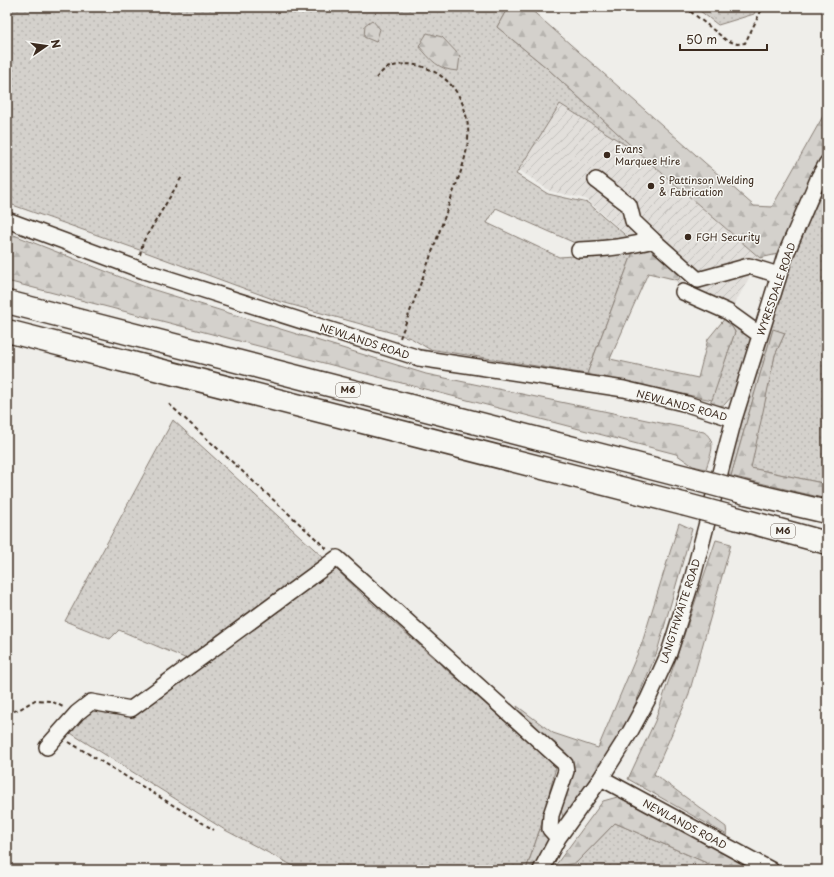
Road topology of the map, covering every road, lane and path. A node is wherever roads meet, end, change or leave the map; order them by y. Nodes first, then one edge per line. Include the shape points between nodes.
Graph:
1 (685, 7) edge
2 (763, 7) edge
3 (376, 78) dead end
4 (827, 163) edge
5 (183, 175) dead end
6 (596, 180) dead end
7 (7, 220) edge
8 (653, 240) junction
9 (579, 250) dead end
10 (137, 268) junction
11 (779, 275) junction
12 (684, 292) dead end
13 (7, 302) edge
14 (7, 331) edge
15 (760, 335) junction
16 (395, 351) junction
17 (169, 404) dead end
18 (734, 418) junction
19 (827, 512) edge
20 (827, 543) edge
21 (337, 558) junction
22 (7, 713) edge
23 (77, 713) junction
24 (58, 735) junction
25 (47, 747) dead end
26 (600, 778) junction
27 (214, 830) dead end
28 (558, 838) junction
29 (541, 870) edge
30 (771, 870) edge

1 - 2 path via 726,40 737,44 745,43
3 - 16 path via 386,68 406,64 435,72 454,88 463,102 468,120 466,156
4 - 11 street, WYRESDALE ROAD
5 - 10 path via 143,242
6 - 8 street via 629,205 633,221
7 - 10 street, NEWLANDS ROAD
8 - 9 street via 609,249
8 - 11 street via 698,280 749,266
10 - 16 street, NEWLANDS ROAD
11 - 15 street, WYRESDALE ROAD
12 - 15 street via 728,312
13 - 19 highway, M6, bridge
14 - 20 highway, M6, bridge
15 - 18 street, WYRESDALE ROAD
16 - 18 street, NEWLANDS ROAD via 419,358 624,389
17 - 21 path
18 - 26 street, LANGTHWAITE ROAD via 692,580 669,653 630,732
21 - 23 street via 131,709 91,702
21 - 28 street via 565,764 566,771 551,815 550,829
22 - 23 path via 35,700 51,701
23 - 24 street
24 - 25 street
24 - 27 path
26 - 28 street, LANGTHWAITE ROAD
26 - 30 street, NEWLANDS ROAD
28 - 29 street, LANGTHWAITE ROAD

